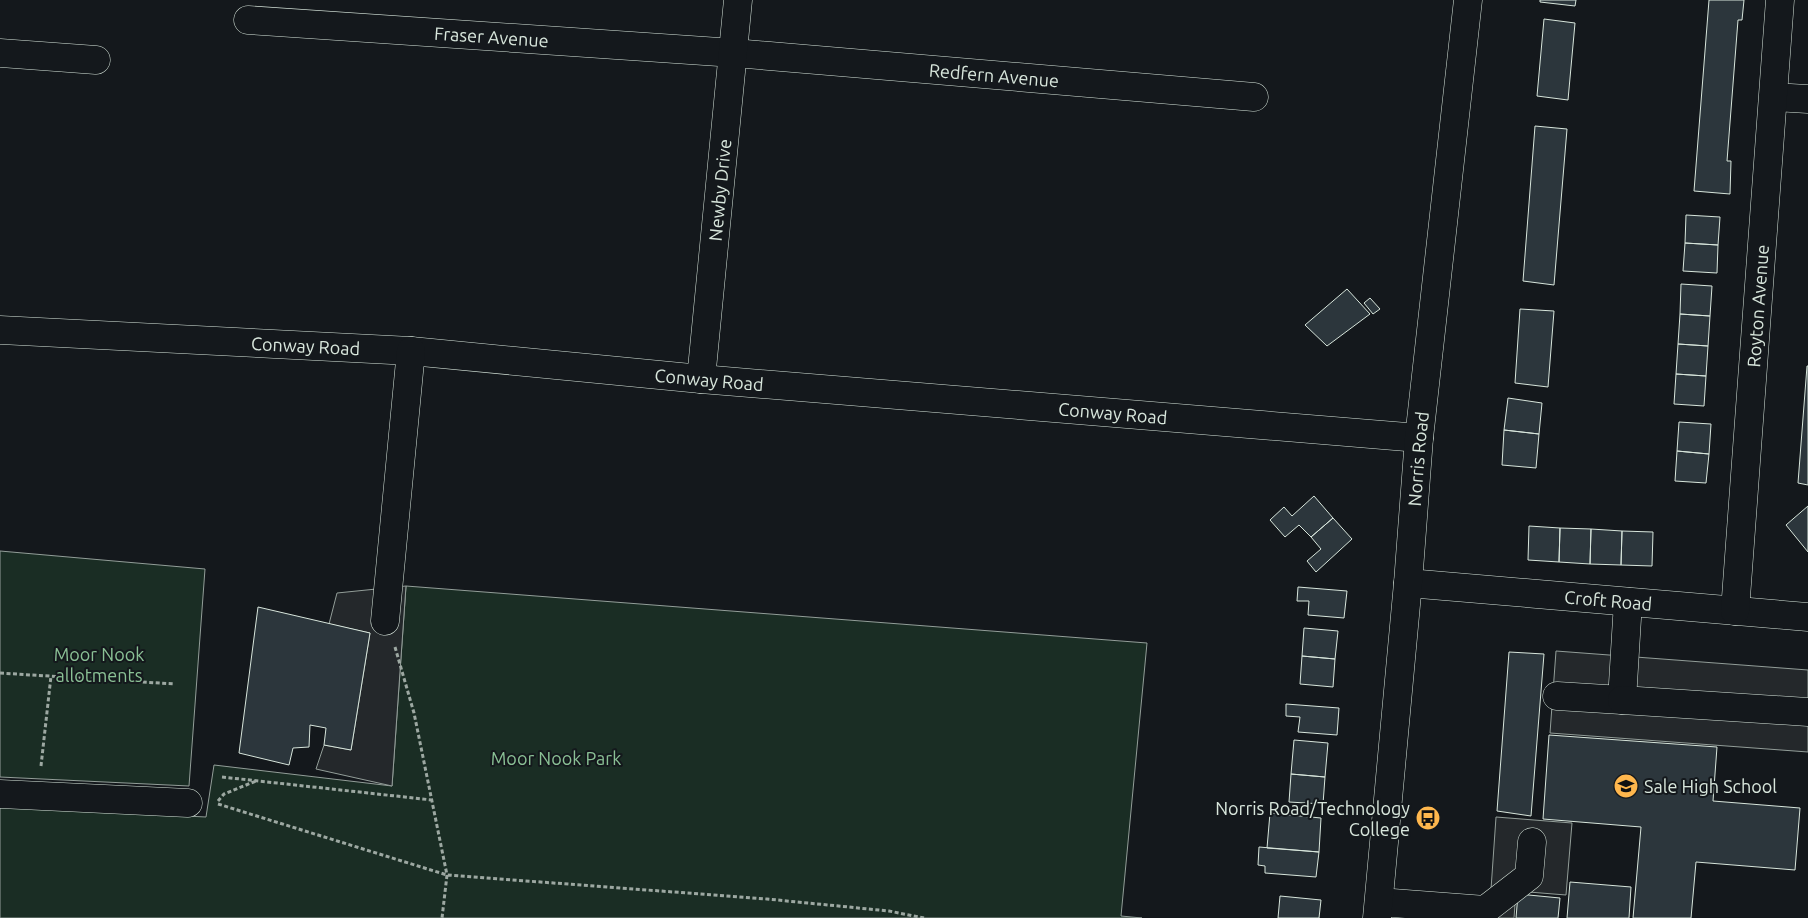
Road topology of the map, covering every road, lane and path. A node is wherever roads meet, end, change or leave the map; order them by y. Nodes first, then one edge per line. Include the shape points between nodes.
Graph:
1 (738, 0) edge
2 (1468, 0) edge
3 (1780, 0) edge
4 (248, 20) dead end
5 (0, 53) edge
6 (734, 53) junction
7 (96, 60) dead end
8 (1254, 97) dead end
9 (1774, 97) junction
10 (1808, 100) edge
11 (0, 330) edge
12 (410, 351) junction
13 (701, 379) junction
14 (1419, 438) junction
15 (1408, 584) junction
16 (1628, 602) junction
17 (1735, 611) junction
18 (1808, 617) edge
19 (385, 620) joint
20 (0, 673) edge
21 (51, 676) junction
22 (175, 684) dead end
23 (1557, 696) dead end
24 (1622, 700) junction
25 (1808, 712) edge
26 (222, 777) dead end
27 (257, 781) junction
28 (0, 794) edge
29 (38, 796) junction
30 (432, 800) junction
31 (188, 803) dead end
32 (1532, 842) dead end
33 (447, 875) junction
34 (1378, 910) edge
35 (442, 918) edge
36 (924, 918) edge

1 - 6 street, Newby Drive
2 - 14 street, Norris Road
3 - 9 street, Royton Avenue
4 - 6 street, Fraser Avenue
5 - 7 street
6 - 8 street, Redfern Avenue
6 - 13 street, Newby Drive
9 - 10 street
9 - 17 street, Royton Avenue
11 - 12 street, Conway Road
12 - 13 street, Conway Road
12 - 19 street
13 - 14 street, Conway Road
14 - 15 street, Norris Road
15 - 16 street, Croft Road
15 - 34 street, Norris Road
16 - 17 street, Croft Road
16 - 24 street
17 - 18 street, Croft Road
19 - 30 path via 414,713
20 - 21 path
21 - 22 path
21 - 29 path
23 - 24 street
24 - 25 street
26 - 27 path
27 - 30 path
27 - 33 path via 224,794 216,804
28 - 29 street
29 - 31 street
30 - 33 path
32 - 34 street via 1529,876 1486,910
33 - 35 path
33 - 36 path via 767,899 889,911

